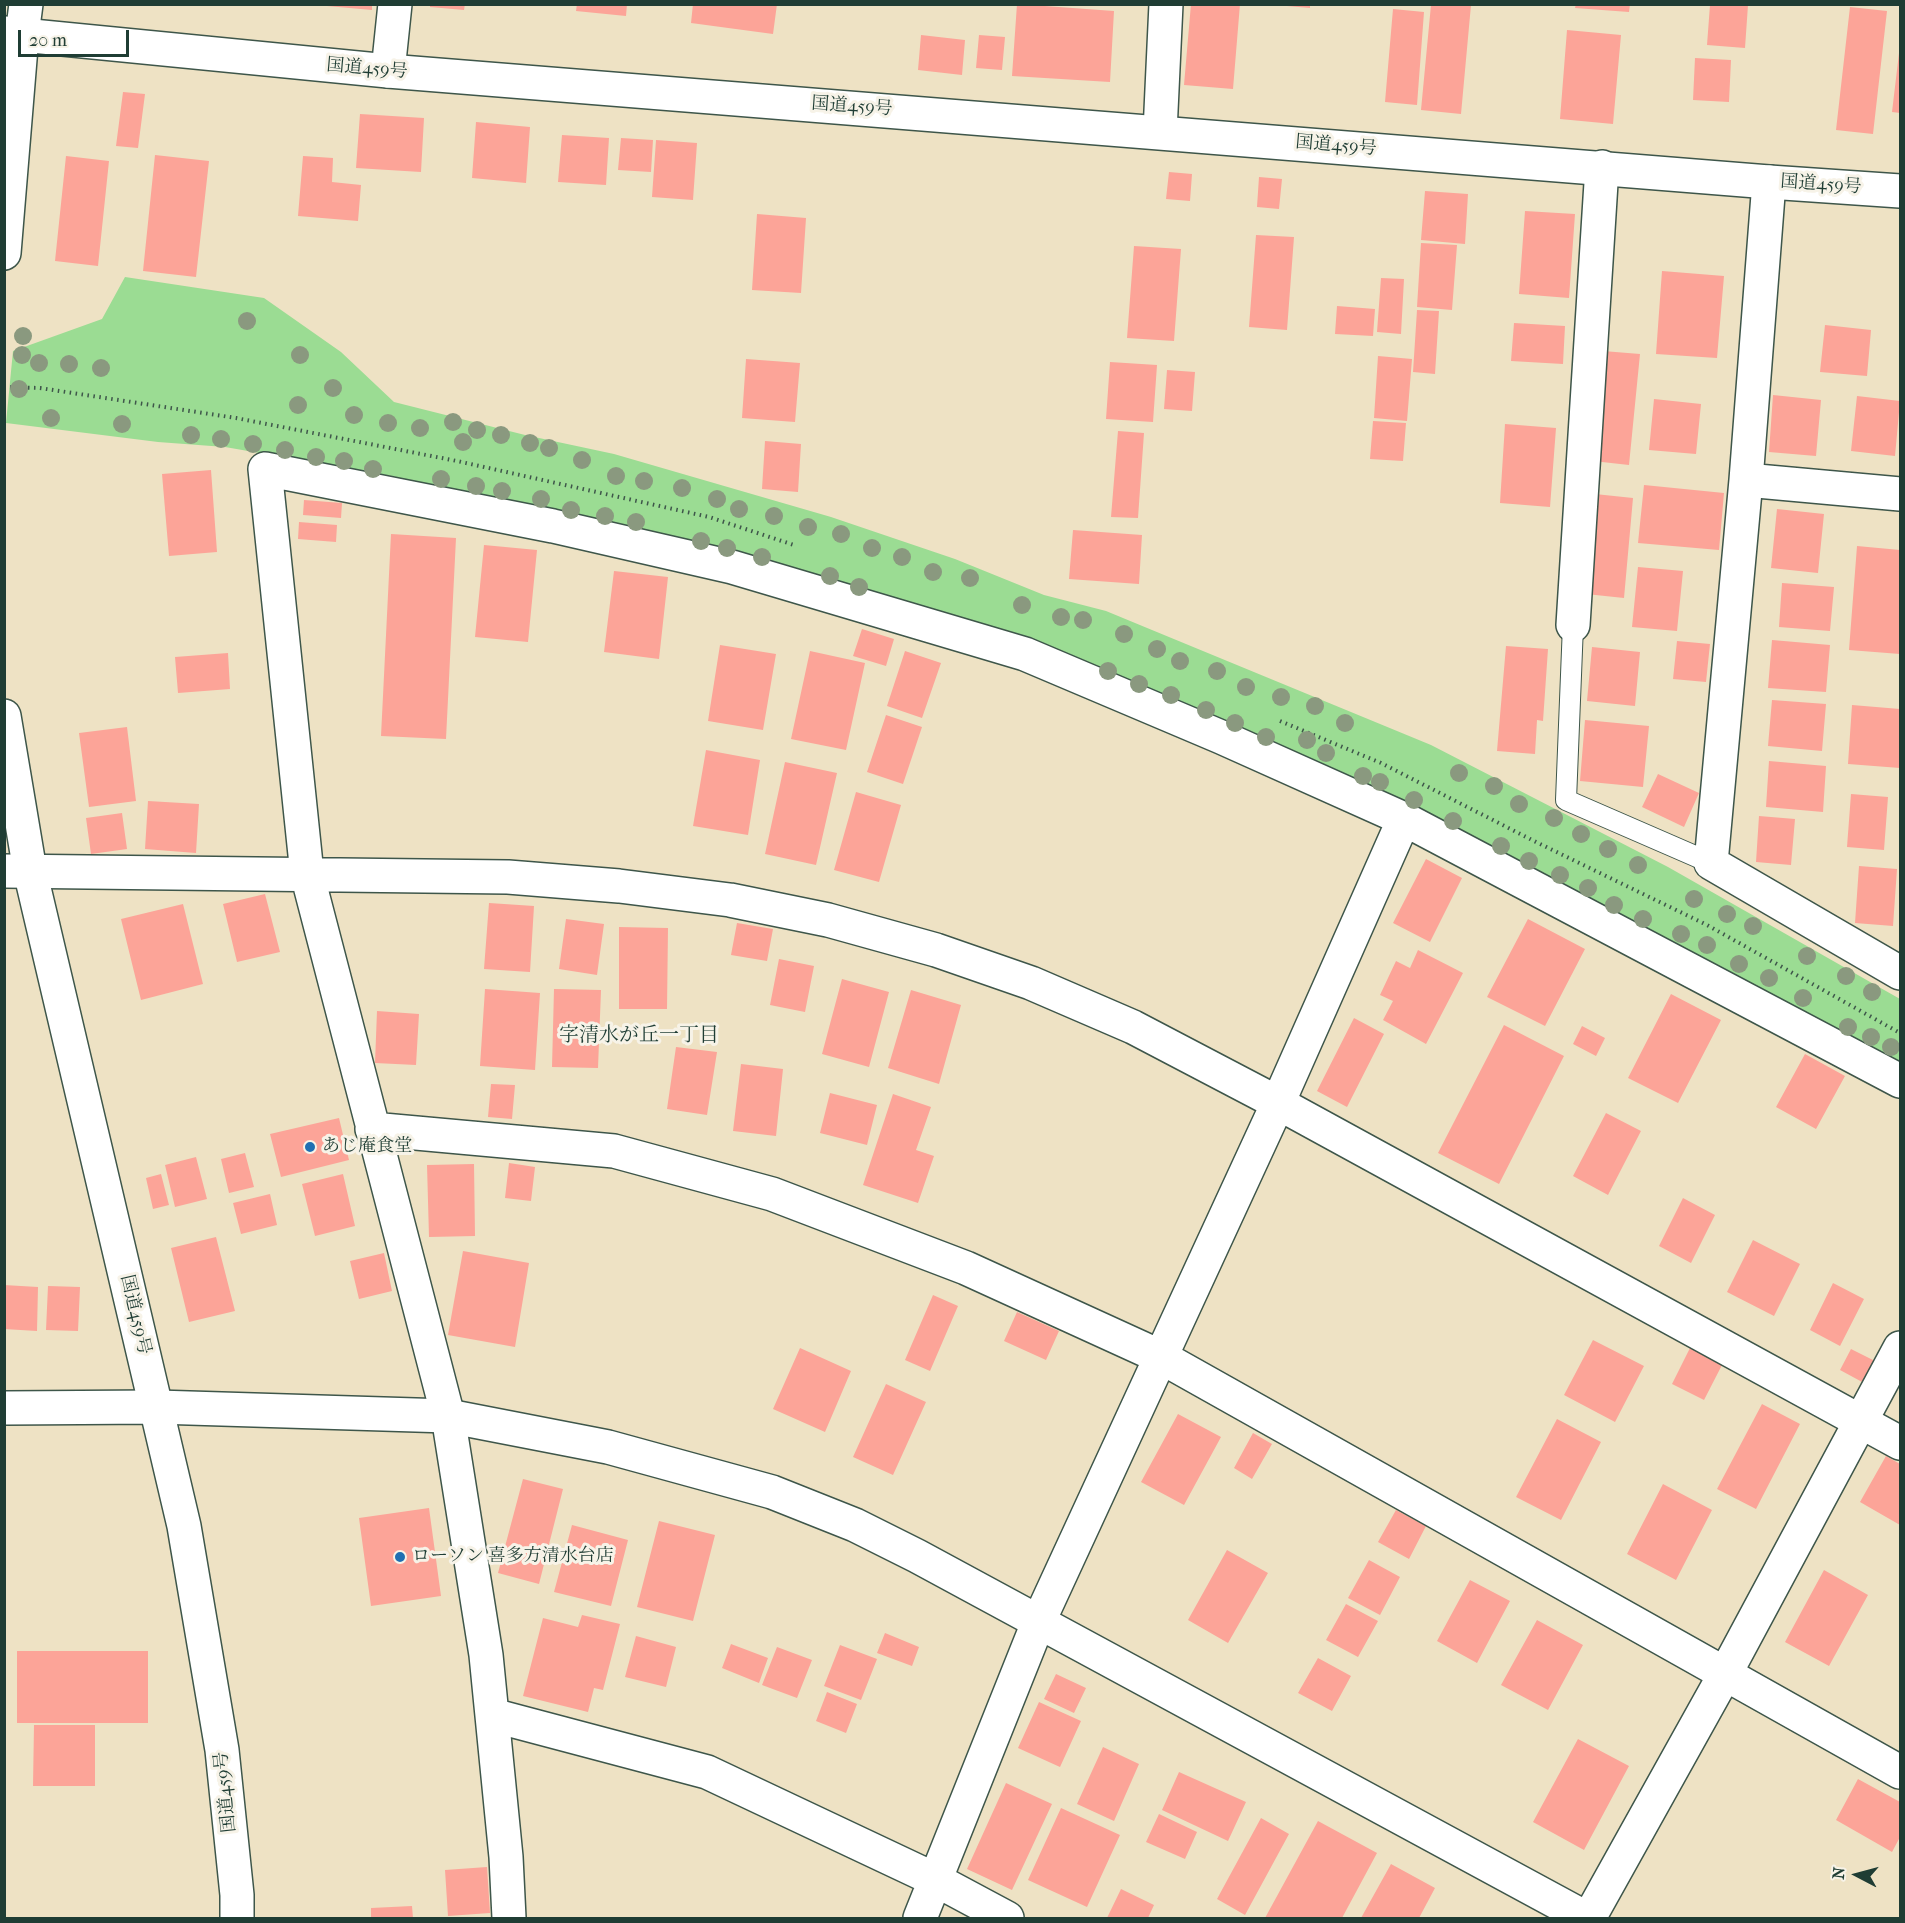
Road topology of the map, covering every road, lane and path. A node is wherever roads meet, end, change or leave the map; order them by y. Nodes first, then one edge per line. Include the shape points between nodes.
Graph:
1 (395, 4) edge
2 (1166, 4) edge
3 (17, 24) edge
4 (388, 71) junction
5 (1160, 132) junction
6 (1602, 167) junction
7 (1769, 182) junction
8 (1900, 191) edge
9 (4, 253) edge
10 (1746, 480) junction
11 (1900, 494) edge
12 (1573, 625) joint
13 (4, 716) edge
14 (1404, 819) junction
15 (1711, 863) junction
16 (17, 871) edge
17 (307, 874) junction
18 (1900, 972) edge
19 (1900, 1081) edge
20 (1278, 1102) junction
21 (372, 1129) junction
22 (1900, 1348) edge
23 (1161, 1357) junction
24 (157, 1407) junction
25 (4, 1408) edge
26 (448, 1416) junction
27 (1861, 1422) junction
28 (1900, 1443) edge
29 (1038, 1623) junction
30 (1725, 1674) junction
31 (492, 1715) junction
32 (1900, 1772) edge
33 (936, 1880) junction
34 (237, 1918) edge
35 (509, 1918) edge
36 (920, 1918) edge
37 (1007, 1918) edge
38 (1588, 1918) edge

1 - 4 main road
2 - 5 main road
3 - 4 main road, 国道459号
3 - 9 main road, 国道459号
4 - 5 main road, 国道459号
5 - 6 main road, 国道459号
6 - 7 main road, 国道459号
6 - 12 main road
7 - 8 main road, 国道459号
7 - 10 main road
10 - 11 main road
10 - 15 main road
12 - 15 lane via 1566,800
13 - 16 main road, 国道459号
14 - 17 main road via 1025,654 732,567 553,526 265,469
14 - 19 main road
14 - 20 main road
15 - 18 main road
16 - 17 main road
16 - 24 main road, 国道459号
17 - 20 main road via 508,877 619,886 729,900 828,921 936,950 1031,982 1133,1027
17 - 21 main road
20 - 23 main road
20 - 27 main road
21 - 23 main road via 614,1151 772,1194 966,1268
21 - 26 main road
22 - 27 main road
23 - 29 main road
23 - 30 main road
24 - 25 main road
24 - 26 main road
24 - 34 main road, 国道459号 via 184,1526 222,1750
26 - 29 main road via 608,1447 772,1492 855,1525
26 - 31 main road
27 - 28 main road
27 - 30 main road
29 - 33 main road
29 - 38 main road
30 - 32 main road
30 - 38 main road
31 - 33 main road via 707,1772
31 - 35 main road
33 - 36 main road
33 - 37 main road

